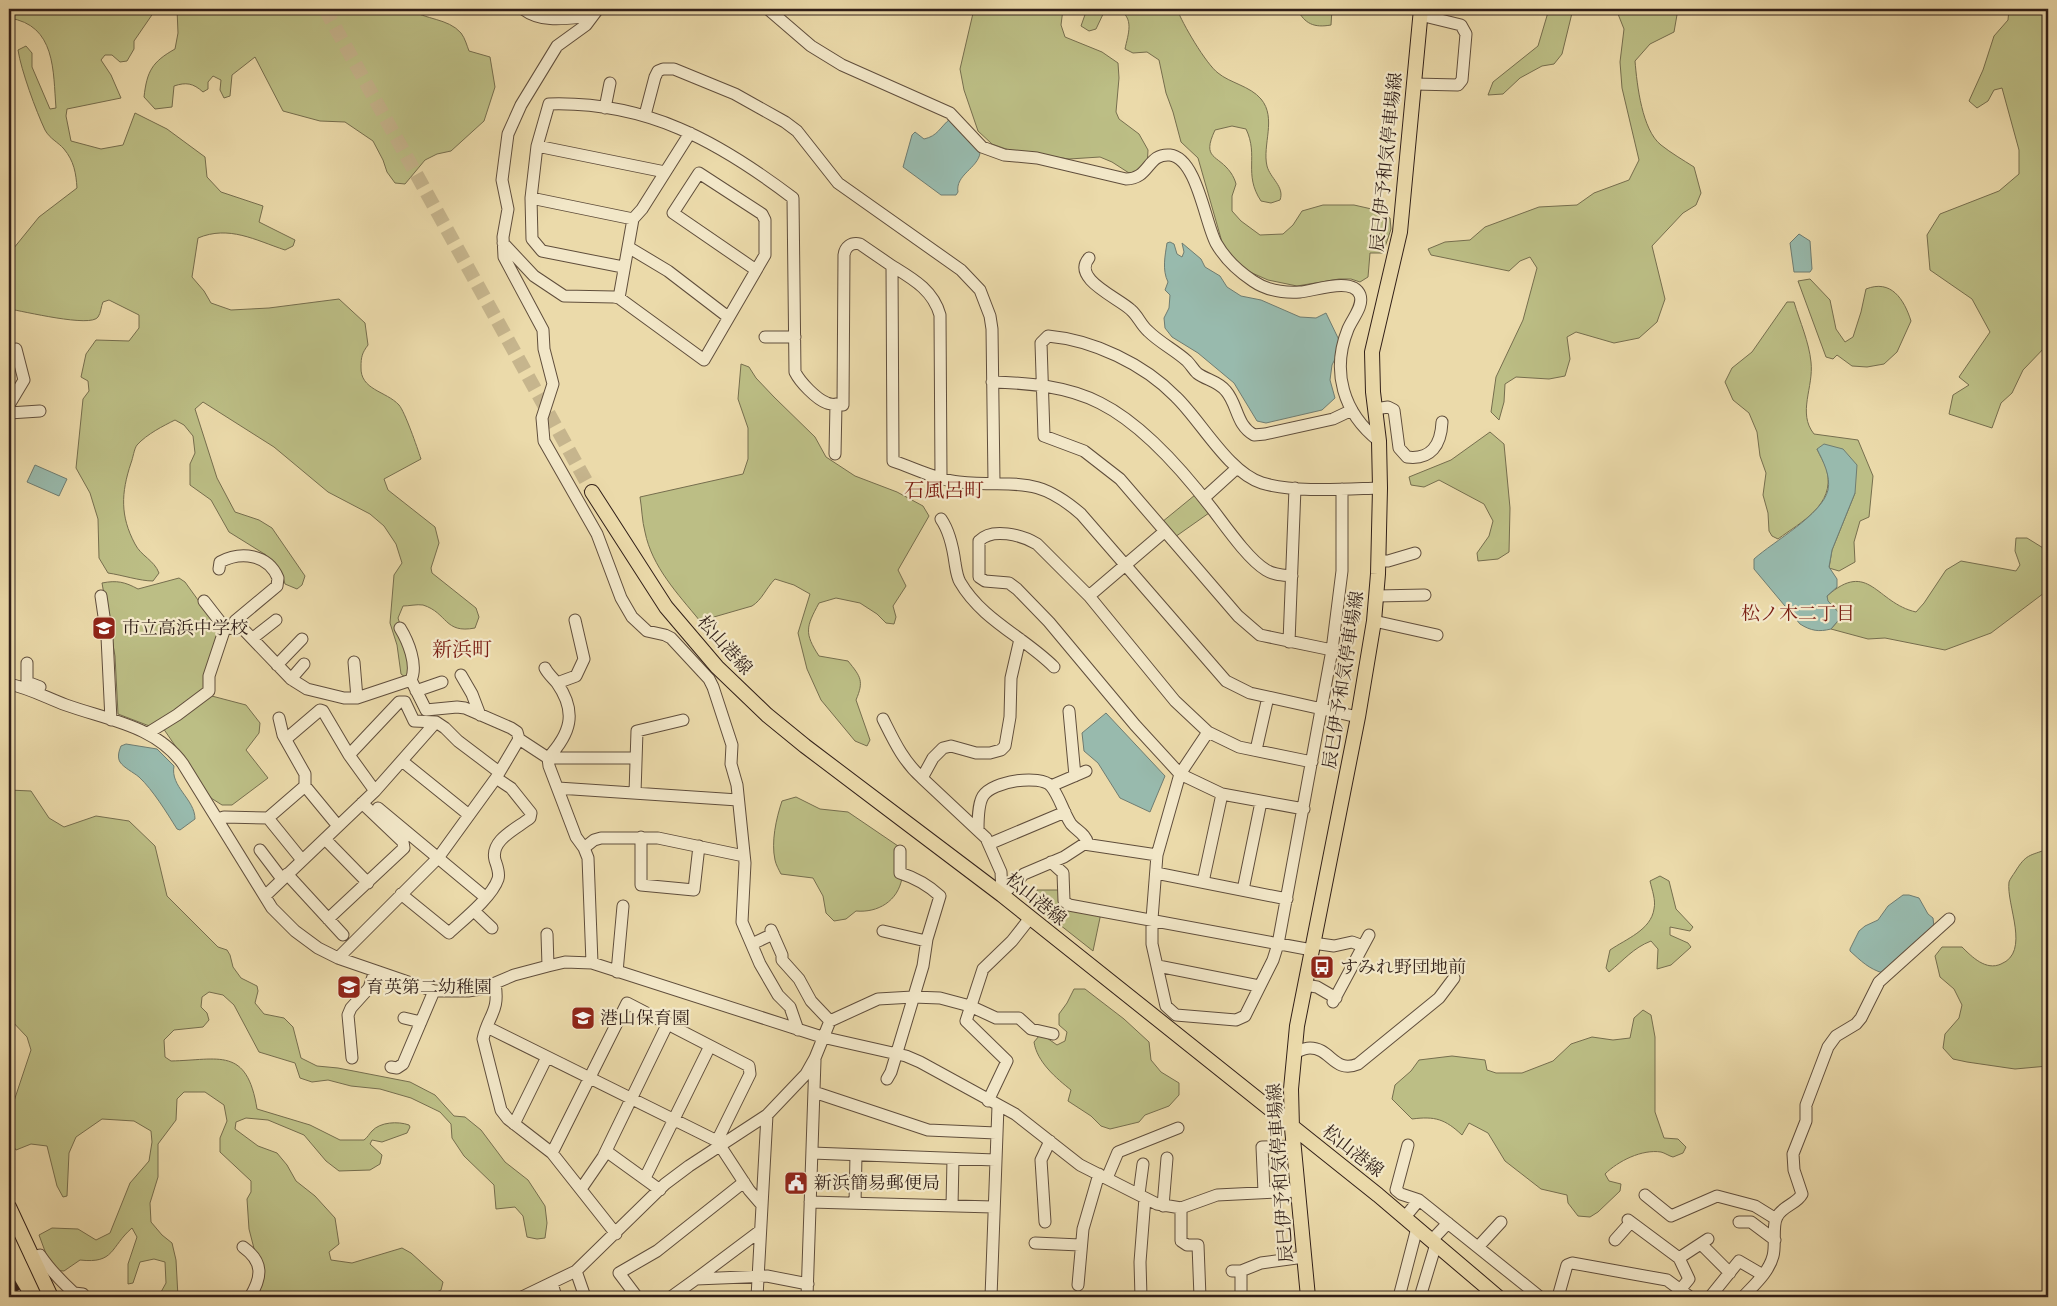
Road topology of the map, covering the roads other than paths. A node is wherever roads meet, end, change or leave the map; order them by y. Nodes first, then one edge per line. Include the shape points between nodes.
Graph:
1 (522, 9) edge
2 (768, 9) edge
3 (1421, 12) edge
4 (595, 13) edge
5 (610, 83) dead end
6 (1414, 84) junction
7 (529, 94) junction
8 (549, 104) junction
9 (605, 108) junction
10 (645, 115) junction
11 (690, 133) junction
12 (536, 146) junction
13 (665, 172) junction
14 (531, 198) junction
15 (633, 219) junction
16 (503, 242) junction
17 (628, 247) junction
18 (1089, 258) dead end
19 (892, 266) junction
20 (623, 267) junction
21 (756, 270) junction
22 (619, 298) junction
23 (728, 317) junction
24 (765, 337) dead end
25 (795, 337) junction
26 (16, 349) dead end
27 (992, 382) junction
28 (1042, 386) junction
29 (836, 404) junction
30 (9, 405) edge
31 (1375, 409) junction
32 (1352, 410) junction
33 (40, 412) dead end
34 (9, 413) edge
35 (1442, 422) dead end
36 (1379, 441) junction
37 (835, 454) dead end
38 (1237, 468) junction
39 (941, 477) junction
40 (994, 482) junction
41 (1295, 488) junction
42 (1380, 488) junction
43 (1342, 489) junction
44 (592, 492) tunnel mouth
45 (1204, 498) junction
46 (941, 519) dead end
47 (1164, 532) junction
48 (1415, 553) dead end
49 (1378, 561) junction
50 (1125, 565) junction
51 (219, 569) dead end
52 (1292, 576) junction
53 (1424, 595) dead end
54 (101, 596) dead end
55 (1089, 596) junction
56 (1377, 596) junction
57 (204, 601) dead end
58 (276, 620) dead end
59 (575, 620) dead end
60 (1374, 621) junction
61 (230, 627) junction
62 (400, 628) dead end
63 (1437, 635) dead end
64 (253, 638) junction
65 (302, 639) dead end
66 (1020, 639) junction
67 (1289, 642) junction
68 (1332, 650) junction
69 (354, 662) dead end
70 (27, 663) dead end
71 (304, 664) dead end
72 (277, 665) junction
73 (1054, 667) dead end
74 (545, 668) dead end
75 (461, 675) dead end
76 (291, 679) junction
77 (411, 680) junction
78 (442, 682) dead end
79 (557, 683) junction
80 (9, 684) edge
81 (416, 691) junction
82 (1268, 697) junction
83 (357, 698) junction
84 (68, 706) junction
85 (1321, 709) junction
86 (1069, 711) dead end
87 (480, 715) junction
88 (1358, 717) junction
89 (279, 718) dead end
90 (883, 719) dead end
91 (111, 720) junction
92 (683, 720) dead end
93 (436, 722) junction
94 (1208, 732) junction
95 (148, 733) junction
96 (286, 739) junction
97 (519, 739) junction
98 (1256, 750) junction
99 (349, 755) junction
100 (548, 758) junction
101 (636, 758) junction
102 (402, 761) junction
103 (1312, 762) junction
104 (1086, 771) dead end
105 (1180, 774) junction
106 (497, 775) junction
107 (1075, 776) junction
108 (922, 778) junction
109 (305, 786) junction
110 (1051, 786) junction
111 (558, 788) junction
112 (635, 793) junction
113 (1222, 794) junction
114 (368, 798) junction
115 (738, 800) junction
116 (1261, 802) junction
117 (1304, 810) junction
118 (1065, 812) junction
119 (469, 815) junction
120 (268, 818) junction
121 (218, 819) junction
122 (338, 826) junction
123 (978, 830) junction
124 (641, 837) junction
125 (325, 838) junction
126 (989, 844) junction
127 (1088, 844) junction
128 (699, 846) junction
129 (584, 848) junction
130 (260, 850) dead end
131 (900, 851) dead end
132 (1158, 855) junction
133 (744, 856) junction
134 (438, 858) junction
135 (302, 860) junction
136 (1052, 862) junction
137 (1156, 873) junction
138 (284, 877) junction
139 (1203, 882) junction
140 (368, 883) junction
141 (1243, 890) junction
142 (401, 894) junction
143 (1002, 895) junction
144 (265, 896) junction
145 (485, 897) junction
146 (1287, 899) junction
147 (622, 906) dead end
148 (474, 910) junction
149 (1030, 918) junction
150 (328, 919) junction
151 (1152, 919) junction
152 (1949, 919) dead end
153 (492, 928) dead end
154 (883, 931) dead end
155 (547, 934) dead end
156 (343, 935) dead end
157 (1368, 935) dead end
158 (926, 942) junction
159 (752, 944) junction
160 (1278, 944) junction
161 (1363, 946) junction
162 (1312, 947) junction
163 (338, 958) junction
164 (592, 963) junction
165 (548, 966) junction
166 (1158, 966) junction
167 (375, 971) junction
168 (617, 972) junction
169 (1454, 978) dead end
170 (495, 984) junction
171 (1305, 985) junction
172 (1259, 986) junction
173 (434, 991) junction
174 (914, 997) junction
175 (970, 1006) junction
176 (404, 1018) dead end
177 (830, 1021) junction
178 (421, 1022) junction
179 (668, 1023) junction
180 (487, 1027) junction
181 (798, 1030) junction
182 (1053, 1034) dead end
183 (822, 1037) junction
184 (710, 1046) junction
185 (1294, 1053) junction
186 (896, 1054) junction
187 (547, 1057) junction
188 (352, 1058) dead end
189 (816, 1058) junction
190 (391, 1067) dead end
191 (590, 1079) junction
192 (887, 1080) dead end
193 (814, 1092) junction
194 (632, 1100) junction
195 (993, 1103) junction
196 (767, 1115) junction
197 (674, 1120) junction
198 (514, 1124) junction
199 (1178, 1128) dead end
200 (1292, 1128) junction
201 (996, 1133) junction
202 (1050, 1141) junction
203 (719, 1143) junction
204 (1408, 1145) dead end
205 (1294, 1146) junction
206 (606, 1151) junction
207 (812, 1153) junction
208 (552, 1154) junction
209 (856, 1155) junction
210 (954, 1158) junction
211 (1167, 1158) dead end
212 (995, 1160) junction
213 (1143, 1164) dead end
214 (1103, 1176) junction
215 (645, 1178) junction
216 (744, 1182) junction
217 (581, 1190) junction
218 (660, 1190) junction
219 (1298, 1191) junction
220 (1264, 1192) junction
221 (1645, 1195) dead end
222 (1142, 1196) junction
223 (1419, 1200) junction
224 (810, 1202) junction
225 (855, 1203) junction
226 (761, 1204) junction
227 (952, 1206) junction
228 (1163, 1206) junction
229 (9, 1207) edge
230 (993, 1207) junction
231 (1181, 1208) junction
232 (1405, 1217) junction
233 (1776, 1218) junction
234 (1045, 1222) dead end
235 (1501, 1222) dead end
236 (1739, 1222) dead end
237 (1448, 1223) junction
238 (1417, 1228) junction
239 (760, 1231) junction
240 (616, 1234) junction
241 (1615, 1240) dead end
242 (1776, 1240) junction
243 (1434, 1242) junction
244 (1035, 1244) dead end
245 (1080, 1245) junction
246 (243, 1247) dead end
247 (1478, 1247) junction
248 (31, 1257) junction
249 (1304, 1257) junction
250 (1678, 1258) junction
251 (576, 1271) junction
252 (1730, 1272) junction
253 (1763, 1275) junction
254 (758, 1278) junction
255 (696, 1280) junction
256 (552, 1283) junction
257 (808, 1284) junction
258 (1078, 1285) dead end
259 (1680, 1290) junction
260 (83, 1294) dead end
261 (1747, 1296) edge
262 (51, 1297) edge
263 (250, 1297) edge
264 (522, 1297) edge
265 (556, 1297) edge
266 (585, 1297) edge
267 (637, 1297) edge
268 (670, 1297) edge
269 (757, 1297) edge
270 (807, 1297) edge
271 (991, 1297) edge
272 (1141, 1297) edge
273 (1200, 1297) edge
274 (1241, 1297) edge
275 (1308, 1297) edge
276 (1399, 1297) edge
277 (1420, 1297) edge
278 (1497, 1297) edge
279 (1540, 1297) edge
280 (1558, 1297) edge
281 (1690, 1297) edge
282 (1710, 1297) edge

1 - 4 street via 534,16 553,20
2 - 32 street via 811,46 842,65 950,113 974,140 993,152 1037,158 1126,179 1143,174 1158,158 1170,155 1176,158 1191,174 1215,242 1224,256 1255,282 1283,291 1345,285 1358,290 1360,304 1343,343 1339,370
3 - 6 main road, 辰巳伊予和気停車場線
3 - 6 street via 1464,29 1462,80 1458,85
4 - 7 street via 581,30 558,46
5 - 9 street
6 - 31 main road, 辰巳伊予和気停車場線 via 1400,232 1372,352
7 - 8 street
7 - 16 street via 506,139 502,180 508,218
8 - 9 street
8 - 12 street
9 - 10 street
10 - 11 street
10 - 27 street via 656,74 663,68 671,68 735,94 791,126 838,183 971,279 983,296 990,316
11 - 13 street
11 - 25 street via 734,156 793,198
12 - 13 street
12 - 14 street
13 - 15 street
14 - 15 street
14 - 20 street via 532,239 542,251
15 - 17 street
16 - 22 street via 534,276 564,296
16 - 115 street via 507,264 543,330 553,384 542,418 544,441 597,534 621,598 632,617 647,631 671,638 711,683 732,745 731,764
17 - 20 street
17 - 23 street via 668,271
18 - 32 street via 1084,263 1084,271 1089,278 1124,304 1146,329 1195,371 1225,389 1243,428 1254,435 1333,419
19 - 29 street via 860,244 850,245 845,251 843,404
19 - 39 street via 926,289 933,297 940,316
19 - 39 street via 893,461
20 - 22 street
21 - 21 street via 765,256 765,220 762,214 700,173 673,213
21 - 23 street
22 - 23 street via 704,360
24 - 25 street
25 - 29 street via 795,372 798,378 821,400
26 - 30 street via 24,380
27 - 28 street
27 - 40 street
28 - 38 street via 1041,343 1048,336 1101,348 1150,375 1176,397
28 - 45 street via 1100,403 1122,417 1142,431
28 - 47 street via 1044,436 1084,451 1120,479
29 - 37 street
31 - 35 street via 1388,407 1394,410 1399,448 1407,457 1418,458 1432,451 1440,436
31 - 36 main road, 辰巳伊予和気停車場線
32 - 36 street via 1366,431
33 - 34 street
36 - 42 main road, 辰巳伊予和気停車場線
38 - 41 street via 1261,482
38 - 45 street
39 - 40 street via 958,482
40 - 50 street via 1030,485 1058,496 1081,514
41 - 43 street
41 - 52 street
42 - 43 street
42 - 49 main road, 辰巳伊予和気停車場線
43 - 68 street via 1342,571
44 - 143 main road, 松山港線 via 666,607 741,691 804,746
45 - 52 street via 1265,569 1276,575
46 - 66 street via 950,538 959,581 976,605
47 - 50 street
47 - 67 street via 1238,616 1260,635
48 - 49 street
49 - 56 main road, 辰巳伊予和気停車場線
50 - 55 street
50 - 82 street via 1220,675 1250,693
51 - 61 street via 220,562 226,559 254,556 270,566 278,578 277,586
52 - 67 street
53 - 56 street
54 - 91 street via 108,644
55 - 94 street via 1175,701
55 - 105 street via 1029,539 989,534 979,541 979,577 984,581 1009,583 1018,589
56 - 60 main road, 辰巳伊予和気停車場線
57 - 61 street
58 - 64 street
59 - 79 street via 589,657 576,676
60 - 63 street
60 - 88 main road, 辰巳伊予和気停車場線
61 - 64 street via 243,628
61 - 95 street via 209,676 209,691
62 - 77 street via 412,659
64 - 72 street
65 - 72 street
66 - 73 street
66 - 108 street via 1011,678 1005,746 990,753 951,746 943,748
67 - 68 street
68 - 85 street
69 - 83 street
70 - 84 street via 27,682 66,697
71 - 76 street
72 - 76 street
74 - 79 street
75 - 87 street
76 - 83 street via 320,693
77 - 81 street
77 - 83 street
78 - 81 street
79 - 100 street via 568,704 570,722 563,739
80 - 84 street
81 - 87 street via 426,710 461,707
82 - 85 street
82 - 98 street
84 - 91 street
85 - 88 street
85 - 103 street
86 - 107 street via 1075,724
87 - 97 street via 511,728
88 - 162 main road, 辰巳伊予和気停車場線
89 - 96 street
90 - 108 street via 900,753
91 - 95 street
92 - 101 street via 637,731
93 - 99 street via 414,721 405,702 399,702
93 - 102 street
93 - 106 street
94 - 98 street via 1240,747
94 - 105 street
95 - 121 street via 174,751
96 - 99 street via 320,710 324,711
96 - 109 street via 305,774
97 - 100 street
97 - 106 street
98 - 103 street
99 - 114 street
100 - 101 street
100 - 111 street via 548,766
101 - 112 street
102 - 114 street
102 - 119 street
103 - 117 street
104 - 107 street
105 - 113 street
105 - 132 street
106 - 119 street
106 - 145 street via 531,813 530,818 497,844 494,854 498,881
107 - 110 street
108 - 123 street
109 - 120 street
109 - 122 street
110 - 118 street
110 - 123 street via 1044,781 1013,781 988,790 982,797
111 - 112 street
111 - 129 street via 576,837
112 - 115 street
113 - 116 street
113 - 139 street
114 - 122 street
114 - 134 street
114 - 140 street via 405,845 403,851
115 - 133 street
116 - 117 street
116 - 141 street
117 - 146 street
118 - 126 street
118 - 127 street
119 - 134 street
120 - 121 street
120 - 135 street
121 - 144 street
122 - 125 street
123 - 126 street
124 - 128 street
124 - 128 street via 641,885 694,890
124 - 129 street via 601,838
125 - 135 street
125 - 140 street
126 - 143 street via 1001,872
127 - 132 street
127 - 136 street
128 - 133 street
129 - 164 street via 588,858
130 - 138 street
131 - 158 street via 900,873 929,885 940,896
132 - 137 street
133 - 159 street via 742,918
134 - 142 street
134 - 145 street
135 - 138 street
136 - 143 street via 1024,874
136 - 151 street via 1063,873 1064,901 1069,904
137 - 139 street
137 - 151 street
138 - 144 street
138 - 150 street
139 - 141 street
140 - 150 street
141 - 146 street
142 - 148 street via 449,933
142 - 163 street
143 - 149 main road, 松山港線
144 - 163 street via 295,931
145 - 148 street
146 - 160 street
147 - 168 street
148 - 153 street
149 - 175 street via 983,969
149 - 200 main road, 松山港線
150 - 156 street
151 - 160 street
151 - 166 street via 1152,944
152 - 233 street via 1880,982 1861,1018 1836,1036 1828,1047 1806,1105 1806,1121 1793,1154 1794,1170 1802,1194
154 - 158 street
155 - 165 street
157 - 161 street
158 - 174 street
159 - 177 street via 772,932 782,960
159 - 181 street via 773,987 794,1014
160 - 162 street
160 - 172 street
161 - 162 street via 1352,942
161 - 171 street via 1335,1000 1318,987
162 - 171 main road, 辰巳伊予和気停車場線
163 - 167 street
164 - 165 street via 565,962
164 - 168 street
165 - 170 street
166 - 172 street
166 - 172 street via 1166,1006 1176,1015 1236,1020 1244,1016
167 - 173 street
167 - 188 street via 369,988 348,1015
168 - 181 street
169 - 185 street via 1439,998 1358,1064 1340,1066 1325,1053 1311,1048
170 - 173 street via 468,991
170 - 180 street via 495,1010
171 - 185 main road, 辰巳伊予和気停車場線
173 - 178 street
174 - 175 street via 940,998
174 - 177 street via 878,999
174 - 186 street
175 - 182 street via 996,1018 1019,1018 1030,1029
175 - 195 street via 966,1021 1007,1061
176 - 178 street
177 - 183 street
178 - 190 street via 403,1064
179 - 184 street
179 - 191 street via 627,1003
179 - 194 street
180 - 187 street
180 - 198 street via 485,1052 501,1110
181 - 183 street
183 - 186 street
183 - 189 street
184 - 197 street
184 - 203 street via 749,1066 750,1074
185 - 200 main road, 辰巳伊予和気停車場線
186 - 192 street
186 - 195 street via 920,1062
187 - 191 street
187 - 198 street
189 - 193 street
189 - 196 street via 806,1074
191 - 194 street
191 - 208 street
193 - 201 street via 928,1130
193 - 207 street
194 - 197 street
194 - 206 street
195 - 201 street
195 - 202 street via 1015,1114
196 - 203 street
196 - 226 street
197 - 203 street
197 - 215 street
198 - 208 street
199 - 214 street via 1118,1152
200 - 205 main road, 辰巳伊予和気停車場線
200 - 232 main road, 松山港線
201 - 212 street
202 - 214 street via 1080,1165
202 - 234 street via 1041,1160
203 - 216 street
203 - 218 street
204 - 223 street via 1396,1190
205 - 219 main road, 辰巳伊予和気停車場線
205 - 220 street via 1262,1148
206 - 215 street
206 - 217 street
207 - 209 street
207 - 224 street
208 - 217 street
209 - 210 street
209 - 225 street
210 - 212 street
210 - 227 street
211 - 228 street
212 - 230 street
213 - 222 street
214 - 222 street
214 - 245 street via 1082,1229
215 - 218 street
216 - 226 street
216 - 267 street via 657,1251 619,1273
217 - 240 street
218 - 240 street
219 - 220 street
219 - 249 main road, 辰巳伊予和気停車場線
220 - 231 street via 1217,1195
221 - 233 street via 1671,1216 1717,1196 1755,1206
222 - 228 street
222 - 272 street
223 - 232 street
223 - 237 street
224 - 225 street
224 - 257 street
225 - 227 street
226 - 239 street
227 - 230 street
228 - 231 street
229 - 248 main road
230 - 271 street
231 - 273 street via 1181,1241 1187,1245 1198,1245
232 - 238 main road, 松山港線
233 - 242 street
235 - 247 street
236 - 242 street via 1751,1222
237 - 243 street
237 - 247 street
238 - 243 main road, 松山港線
238 - 276 street
239 - 254 street
239 - 255 street
240 - 251 street
241 - 250 street via 1629,1221
242 - 253 street via 1773,1258
243 - 277 street
243 - 278 main road, 松山港線
244 - 245 street
245 - 258 street
246 - 263 street via 255,1257 259,1268 257,1285
247 - 279 street
248 - 260 street via 40,1254 51,1272 74,1293
248 - 262 main road
249 - 274 street via 1261,1263 1236,1271
249 - 275 main road, 辰巳伊予和気停車場線
250 - 252 street via 1704,1242
250 - 259 street via 1688,1279
251 - 256 street
251 - 266 street
252 - 253 street via 1739,1261
252 - 282 street
253 - 261 street
254 - 255 street
254 - 257 street via 767,1276
254 - 269 street
255 - 268 street
256 - 264 street
256 - 265 street
257 - 270 street
259 - 280 street via 1667,1280 1572,1263 1567,1265
259 - 281 street

